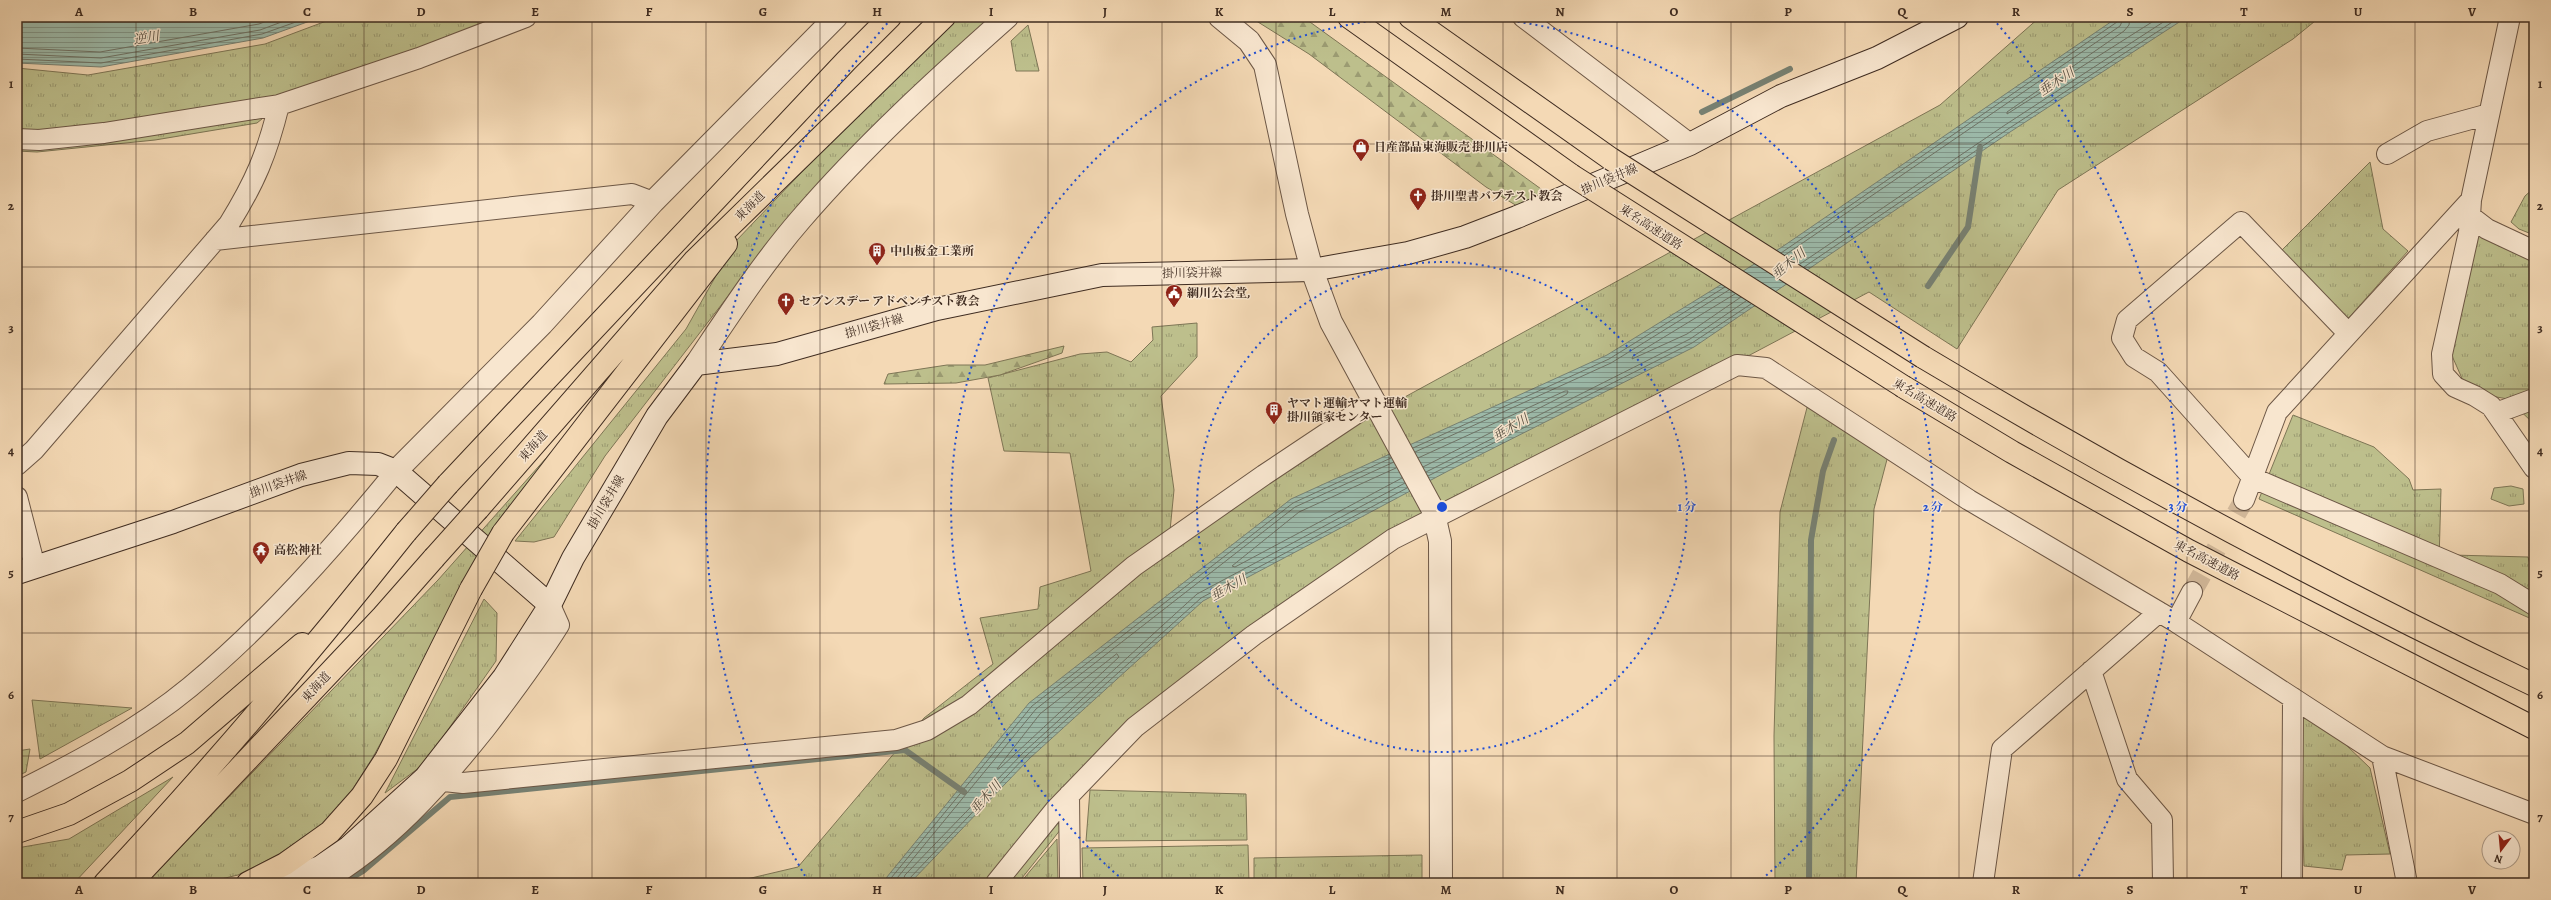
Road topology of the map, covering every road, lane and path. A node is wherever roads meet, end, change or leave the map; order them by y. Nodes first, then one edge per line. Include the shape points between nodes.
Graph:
1 (526, 17) edge
2 (836, 17) edge
3 (890, 17) edge
4 (944, 17) edge
5 (1007, 17) edge
6 (1220, 17) edge
7 (1349, 17) edge
8 (1410, 17) edge
9 (1523, 17) edge
10 (1957, 17) edge
11 (2510, 17) edge
12 (279, 105) junction
13 (2489, 114) junction
14 (17, 139) edge
15 (1690, 144) junction
16 (2387, 154) dead end
17 (760, 196) junction
18 (653, 202) junction
19 (2470, 208) junction
20 (215, 240) junction
21 (2534, 251) edge
22 (1312, 270) junction
23 (2348, 333) junction
24 (696, 364) junction
25 (2534, 399) edge
26 (1379, 409) junction
27 (2496, 413) junction
28 (17, 465) edge
29 (2534, 468) edge
30 (396, 471) junction
31 (2252, 478) junction
32 (17, 497) edge
33 (2244, 500) tunnel mouth
34 (1434, 514) junction
35 (26, 570) edge
36 (2192, 592) tunnel mouth
37 (349, 604) junction
38 (550, 605) junction
39 (2534, 605) edge
40 (2159, 612) junction
41 (2176, 622) junction
42 (2091, 671) junction
43 (2534, 685) edge
44 (2293, 698) junction
45 (2534, 728) edge
46 (2382, 756) junction
47 (444, 781) junction
48 (17, 792) edge
49 (1069, 795) junction
50 (2534, 814) edge
51 (17, 832) edge
52 (350, 875) edge
53 (106, 882) edge
54 (131, 883) edge
55 (248, 883) edge
56 (263, 883) edge
57 (321, 883) edge
58 (996, 883) edge
59 (1070, 883) edge
60 (1441, 883) edge
61 (1983, 883) edge
62 (2163, 883) edge
63 (2292, 883) edge
64 (2407, 883) edge

1 - 12 street via 419,58
2 - 18 main road
3 - 37 highway, bridge via 448,484
4 - 17 highway, 東海道
5 - 24 main road via 896,118 802,219 754,280
6 - 22 main road via 1249,40 1264,65
7 - 45 highway, 東名高速道路, bridge via 1571,175 1904,387 2012,452 2189,551
8 - 43 highway, bridge via 1611,159 1923,357 2029,420 2204,518 2385,614
9 - 15 street
10 - 15 main road, 掛川袋井線 via 1877,58 1781,96
11 - 13 street
12 - 14 street via 104,133 39,140
12 - 20 street via 270,143 253,184 229,224
13 - 16 street via 2427,131
13 - 19 street
15 - 22 main road, 掛川袋井線 via 1465,237 1408,253
17 - 54 highway, 東海道, bridge via 695,260 383,616
17 - 55 highway, bridge via 708,270 660,327 503,533 471,588 386,759 362,796 330,832 285,864
18 - 20 street via 632,194
18 - 30 main road via 542,324
19 - 21 street via 2487,229
19 - 23 street
19 - 27 street via 2469,232 2442,354 2443,374 2456,387 2476,396 2491,406
20 - 28 street via 34,450
22 - 24 main road, 掛川袋井線 via 1102,275 937,309 777,354
22 - 26 main road via 1331,322
23 - 31 street via 2277,412
23 - 31 street via 2241,222 2127,320 2122,338 2134,357 2158,372
24 - 38 main road, 掛川袋井線 via 657,416 574,558
25 - 27 street
26 - 34 main road
26 - 47 street via 1264,475 1142,559 969,705 927,730 896,740 463,783
27 - 29 street
30 - 35 main road, 掛川袋井線 via 378,464 349,463 301,475 172,522
30 - 38 main road, 掛川袋井線
30 - 48 street via 282,602 189,688 77,762
31 - 33 street
31 - 39 street via 2500,584
32 - 35 street
34 - 40 street via 1737,365 1766,368 1969,500
34 - 49 street via 1393,539 1254,635 1135,728
34 - 60 main road via 1440,541
36 - 41 street
37 - 51 highway via 187,742 130,781 69,814
37 - 53 highway via 225,750
38 - 47 street via 559,626 533,668
38 - 56 main road via 504,677 425,778 348,847 320,867 290,879
40 - 41 street
40 - 42 street
41 - 44 street
42 - 61 street via 2002,749
42 - 62 street via 2127,779 2162,820
44 - 46 street
44 - 63 street
46 - 50 street
46 - 64 street
47 - 52 street
49 - 58 street
49 - 59 street
52 - 57 street

